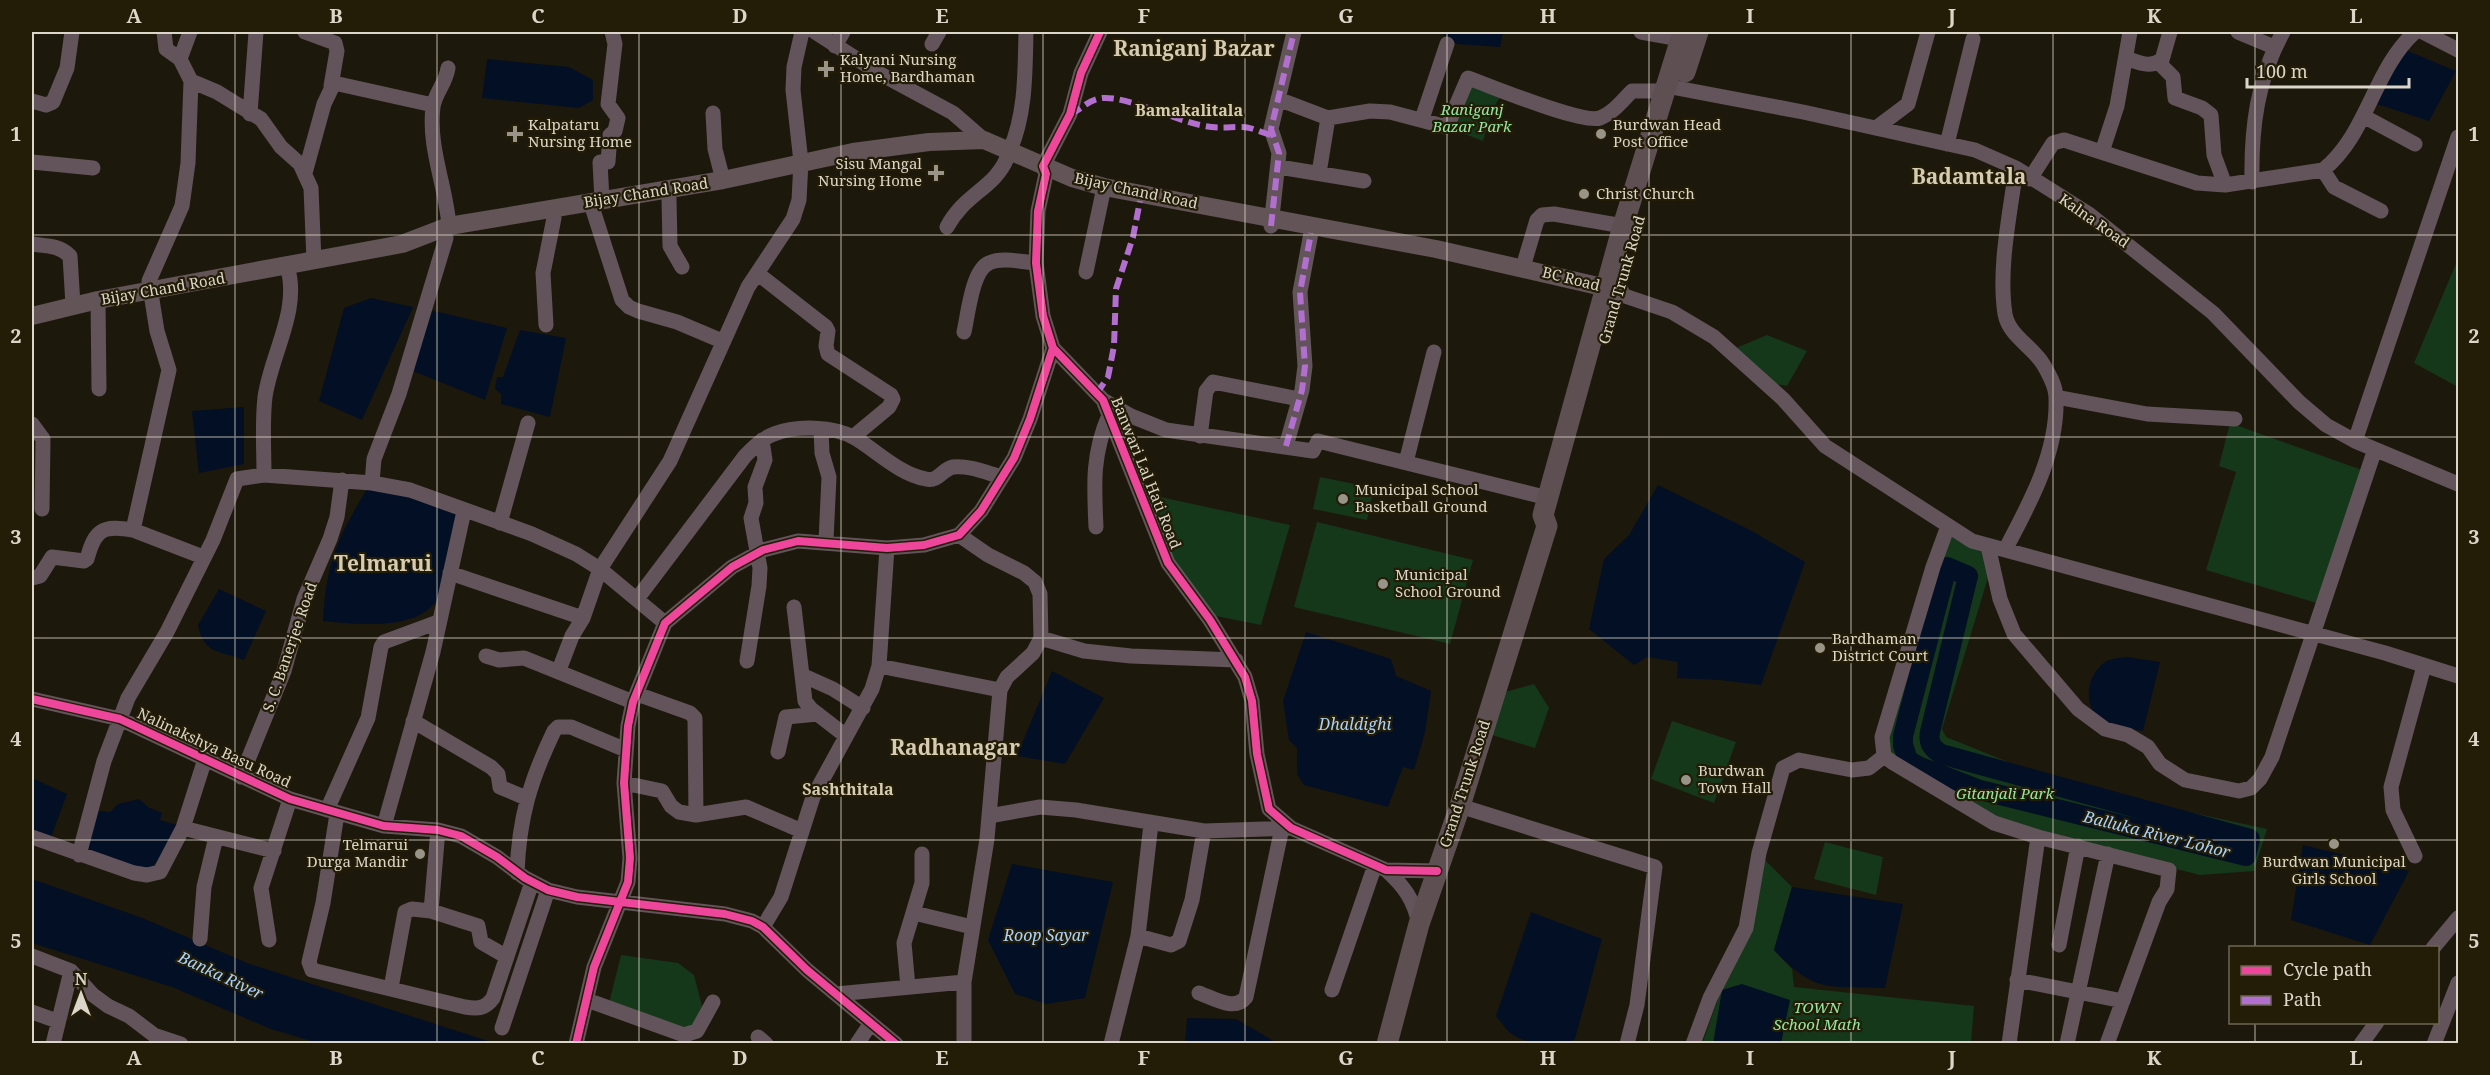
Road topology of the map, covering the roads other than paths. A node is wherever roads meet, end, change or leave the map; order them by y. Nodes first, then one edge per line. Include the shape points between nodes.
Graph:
1 (72, 32) edge
2 (165, 32) edge
3 (190, 32) edge
4 (256, 32) edge
5 (305, 32) edge
6 (612, 32) edge
7 (802, 32) edge
8 (815, 32) edge
9 (843, 32) edge
10 (1026, 32) edge
11 (1100, 32) edge
12 (1294, 32) edge
13 (1641, 32) edge
14 (1928, 32) edge
15 (2130, 32) edge
16 (2170, 32) edge
17 (2238, 32) edge
18 (2283, 32) edge
19 (2415, 32) edge
20 (2423, 32) edge
21 (1687, 34) edge
22 (1973, 39) dead end
23 (1447, 44) dead end
24 (835, 46) junction
25 (2274, 47) junction
26 (2458, 50) edge
27 (2126, 58) junction
28 (180, 59) junction
29 (2158, 62) junction
30 (448, 68) dead end
31 (191, 81) junction
32 (331, 86) junction
33 (1670, 89) junction
34 (1278, 99) junction
35 (32, 101) edge
36 (433, 105) junction
37 (713, 113) dead end
38 (250, 114) junction
39 (2363, 116) junction
40 (1328, 118) junction
41 (1422, 119) junction
42 (1876, 128) junction
43 (2458, 137) edge
44 (984, 140) junction
45 (1947, 144) junction
46 (2415, 144) dead end
47 (2102, 152) junction
48 (1009, 154) junction
49 (32, 162) edge
50 (801, 167) junction
51 (1279, 167) junction
52 (93, 168) dead end
53 (2016, 168) junction
54 (2453, 169) edge
55 (1045, 170) junction
56 (2323, 170) junction
57 (305, 173) junction
58 (1319, 173) junction
59 (2030, 179) junction
60 (723, 180) junction
61 (1364, 181) dead end
62 (2252, 182) junction
63 (2225, 184) junction
64 (1103, 192) junction
65 (669, 198) junction
66 (598, 205) junction
67 (2381, 211) dead end
68 (554, 218) junction
69 (1271, 222) junction
70 (1623, 226) junction
71 (947, 227) dead end
72 (447, 232) junction
73 (1311, 233) junction
74 (32, 244) edge
75 (314, 261) junction
76 (1036, 263) junction
77 (287, 266) junction
78 (681, 267) dead end
79 (1523, 271) junction
80 (1086, 272) dead end
81 (757, 273) junction
82 (151, 291) junction
83 (1613, 293) junction
84 (98, 300) junction
85 (73, 305) junction
86 (32, 316) edge
87 (546, 325) dead end
88 (964, 332) dead end
89 (722, 341) junction
90 (1053, 348) junction
91 (1434, 352) dead end
92 (99, 389) dead end
93 (2056, 397) junction
94 (1299, 399) junction
95 (1103, 400) junction
96 (1109, 415) junction
97 (2235, 419) dead end
98 (528, 423) dead end
99 (32, 424) edge
100 (821, 429) junction
101 (1200, 436) junction
102 (853, 437) junction
103 (762, 440) junction
104 (2355, 441) junction
105 (1286, 446) junction
106 (2375, 449) junction
107 (1406, 462) junction
108 (264, 475) junction
109 (1002, 477) junction
110 (342, 480) junction
111 (372, 483) junction
112 (2458, 484) edge
113 (1548, 498) junction
114 (42, 509) dead end
115 (464, 511) junction
116 (500, 523) junction
117 (1546, 526) junction
118 (1948, 526) junction
119 (1096, 527) dead end
120 (133, 530) junction
121 (959, 535) junction
122 (826, 542) junction
123 (1988, 546) junction
124 (887, 548) junction
125 (2006, 548) junction
126 (758, 552) junction
127 (203, 556) junction
128 (600, 568) junction
129 (450, 573) junction
130 (32, 578) edge
131 (637, 599) junction
132 (794, 607) dead end
133 (583, 618) junction
134 (438, 622) junction
135 (665, 623) junction
136 (2313, 633) junction
137 (1041, 638) junction
138 (1223, 639) junction
139 (486, 656) dead end
140 (1215, 658) junction
141 (1236, 660) junction
142 (747, 661) dead end
143 (879, 666) junction
144 (2424, 666) junction
145 (559, 670) junction
146 (804, 676) junction
147 (2458, 676) edge
148 (1000, 690) junction
149 (635, 698) junction
150 (32, 699) edge
151 (863, 708) junction
152 (818, 714) junction
153 (120, 719) junction
154 (413, 721) junction
155 (846, 736) junction
156 (626, 750) junction
157 (778, 752) dead end
158 (1884, 756) junction
159 (205, 759) junction
160 (241, 777) junction
161 (624, 783) junction
162 (526, 798) junction
163 (290, 799) junction
164 (1460, 806) junction
165 (332, 812) junction
166 (696, 815) junction
167 (989, 816) junction
168 (1151, 824) junction
169 (384, 826) junction
170 (183, 828) junction
171 (1286, 828) junction
172 (438, 830) junction
173 (801, 831) junction
174 (1204, 831) junction
175 (32, 837) edge
176 (216, 837) junction
177 (2038, 837) junction
178 (2078, 846) junction
179 (274, 851) junction
180 (921, 854) dead end
181 (2108, 854) junction
182 (79, 855) junction
183 (2415, 856) dead end
184 (1381, 868) junction
185 (1437, 871) junction
186 (517, 873) junction
187 (532, 882) junction
188 (548, 890) junction
189 (620, 903) junction
190 (430, 911) junction
191 (914, 913) junction
192 (2458, 918) edge
193 (1419, 924) junction
194 (762, 927) junction
195 (972, 927) junction
196 (1138, 936) junction
197 (200, 939) dead end
198 (269, 940) dead end
199 (2059, 945) dead end
200 (2435, 946) edge
201 (32, 956) edge
202 (507, 957) junction
203 (71, 971) junction
204 (2017, 980) junction
205 (964, 982) junction
206 (2458, 983) edge
207 (908, 987) junction
208 (391, 988) junction
209 (1332, 990) dead end
210 (2080, 992) junction
211 (1199, 993) dead end
212 (836, 994) junction
213 (587, 1000) junction
214 (2123, 1001) junction
215 (713, 1002) dead end
216 (32, 1012) edge
217 (57, 1021) junction
218 (871, 1023) junction
219 (2377, 1024) edge
220 (502, 1028) dead end
221 (54, 1044) edge
222 (181, 1044) edge
223 (576, 1044) edge
224 (857, 1044) edge
225 (896, 1044) edge
226 (964, 1044) edge
227 (1111, 1044) edge
228 (1387, 1044) edge
229 (1627, 1044) edge
230 (1694, 1044) edge
231 (2009, 1044) edge
232 (2067, 1044) edge
233 (2107, 1044) edge
234 (2361, 1044) edge
235 (2434, 1044) edge

1 - 35 street via 71,48 53,102 46,105
2 - 28 street via 166,49
3 - 28 street
4 - 38 street
5 - 32 street via 331,40 337,46
6 - 66 street via 615,44 608,104 618,118 610,135 608,162 600,162
7 - 50 street via 793,90
8 - 24 street
9 - 24 street
10 - 48 street via 1023,100
11 - 55 street, Banwari Lal Hati Road
12 - 34 street
13 - 21 street
14 - 42 street via 1908,104
15 - 27 street
16 - 29 street
17 - 25 street
18 - 25 street
19 - 39 street via 2393,56
20 - 26 street
21 - 33 highway, Grand Trunk Road
22 - 45 street
23 - 41 street
24 - 44 street via 952,113
25 - 62 street via 2260,88 2254,123
27 - 29 street via 2146,65
27 - 47 street via 2117,106
28 - 31 street
29 - 63 street via 2173,77 2175,98 2211,114 2214,155
30 - 36 street via 444,86
31 - 38 street via 217,92
31 - 82 street via 187,184 182,207 149,281
32 - 36 street via 338,83
32 - 57 street
33 - 41 street, Kalna Road via 1632,91 1612,111 1592,119 1468,78 1448,127
33 - 42 street, Kalna Road
33 - 70 highway, Grand Trunk Road
33 - 83 highway, Grand Trunk Road
34 - 40 street
34 - 51 street via 1271,129 1278,146
36 - 72 street via 434,149 444,184
37 - 60 street via 717,162
38 - 57 street via 261,119
39 - 46 street
39 - 56 street via 2335,161
40 - 41 street via 1370,111
40 - 58 street
42 - 45 street, Kalna Road
43 - 54 street
44 - 48 main road, Bijay Chand Road
44 - 50 main road, Bijay Chand Road via 929,142 853,152
45 - 53 street, Kalna Road via 1975,150
47 - 59 street via 2064,140 2053,142
47 - 63 street via 2187,180
48 - 50 main road, Bijay Chand Road via 962,148
48 - 55 main road, Bijay Chand Road
48 - 71 street via 1000,174 964,201
49 - 52 street
50 - 60 main road, Bijay Chand Road
50 - 65 main road, Bijay Chand Road
50 - 81 street via 799,200 793,219
51 - 58 street
51 - 69 street
53 - 59 street, Kalna Road
53 - 93 street via 2005,257 2005,313 2008,327 2041,360
54 - 104 street
55 - 64 main road, Bijay Chand Road
55 - 69 main road, Bijay Chand Road via 1104,187
55 - 76 street, Banwari Lal Hati Road via 1038,211
56 - 62 street
56 - 67 street via 2334,188
57 - 75 street via 313,204
58 - 61 street
59 - 104 street, Kalna Road via 2089,214 2213,313 2299,402
60 - 66 main road, Bijay Chand Road
62 - 63 street
64 - 69 main road, Bijay Chand Road
64 - 80 street
65 - 66 main road, Bijay Chand Road
65 - 78 street via 670,246
66 - 68 main road, Bijay Chand Road
66 - 72 main road, Bijay Chand Road
66 - 89 street via 622,300 629,307
68 - 72 main road, Bijay Chand Road
68 - 87 street via 543,273
69 - 73 main road, Bijay Chand Road
69 - 79 main road, Bijay Chand Road
70 - 79 street via 1542,215 1537,220
70 - 83 highway, Grand Trunk Road
72 - 75 main road, Bijay Chand Road
72 - 111 street via 399,394 374,459
73 - 79 main road, Bijay Chand Road
73 - 94 street via 1300,292 1305,366
74 - 85 street via 63,249 70,256
75 - 77 main road, Bijay Chand Road
76 - 88 street via 999,260 981,269
76 - 90 street, Banwari Lal Hati Road via 1043,316
77 - 82 main road, Bijay Chand Road
77 - 108 street via 292,281 290,302 266,396
79 - 83 main road, BC Road
81 - 89 street
81 - 102 street via 826,327 828,354 891,395 889,407
82 - 84 main road, Bijay Chand Road
82 - 120 street via 157,332 169,370
83 - 113 highway, Grand Trunk Road
83 - 117 highway, Grand Trunk Road via 1557,519
83 - 118 street via 1672,312 1714,337 1783,399 1825,446
84 - 85 main road, Bijay Chand Road
84 - 92 street
85 - 86 main road, Bijay Chand Road
89 - 128 street via 670,461
90 - 95 street, Banwari Lal Hati Road
90 - 109 street via 1030,419
91 - 107 street
93 - 97 street via 2147,414
93 - 125 street via 2045,466
94 - 101 street via 1213,382 1206,391
94 - 105 street
95 - 96 street, Banwari Lal Hati Road
95 - 101 street via 1166,430
96 - 119 street via 1096,451
96 - 138 street, Banwari Lal Hati Road via 1168,563
98 - 116 street
99 - 114 street via 43,439
100 - 102 street
100 - 103 street via 775,433
100 - 122 street via 829,477
101 - 105 street
102 - 109 street via 881,458 928,480 937,479 946,469 959,467
103 - 126 street via 765,460 755,487 756,503 751,518
103 - 131 street via 745,456
104 - 106 street, Kalna Road
105 - 107 street via 1313,451 1318,441
106 - 112 street, Kalna Road
106 - 136 street
107 - 113 street
108 - 110 street
108 - 127 street via 237,479
109 - 121 street via 981,512
110 - 111 street
110 - 160 street, S. C. Banerjee Road via 330,539 304,599 284,671
111 - 115 street via 410,490
113 - 117 highway, Grand Trunk Road via 1543,515
115 - 116 street
115 - 129 street
116 - 128 street via 543,539
117 - 164 highway, Grand Trunk Road
118 - 123 street
118 - 158 street via 1882,737
120 - 127 street
120 - 130 street via 111,526 104,529 92,539 87,559 52,557 40,576
121 - 124 street via 924,545
121 - 137 street via 1035,582 1040,594
122 - 124 street
122 - 126 street via 798,542
123 - 125 street
123 - 136 street via 2000,599 2014,634 2078,709 2105,729 2128,735 2148,747 2160,764 2185,780 2240,791 2251,788 2260,779 2272,758
124 - 143 street
125 - 136 street
126 - 135 street via 732,567
126 - 142 street via 759,586
127 - 153 street
128 - 131 street
128 - 133 street
129 - 133 street
129 - 134 street
131 - 135 street
132 - 146 street
133 - 145 street
134 - 154 street
134 - 165 street via 384,642 381,647 368,718
135 - 149 street
136 - 144 street
137 - 140 street via 1084,651
137 - 148 street via 1033,653 1007,677
138 - 140 street
138 - 141 street, Banwari Lal Hati Road
139 - 145 street via 499,660 524,658
140 - 141 street
141 - 171 street, Banwari Lal Hati Road via 1252,701 1264,797
143 - 148 street
143 - 151 street
144 - 147 street
144 - 183 street via 2390,800
145 - 149 street
146 - 151 street via 833,688
146 - 152 street via 805,701
148 - 167 street
149 - 156 street
149 - 166 street via 690,713 695,718
150 - 153 street, Nalinakshya Basu Road
151 - 155 street
152 - 155 street
152 - 157 street via 786,717
153 - 159 street, Nalinakshya Basu Road
153 - 182 street via 104,761
154 - 162 street via 491,767 498,774 500,787
154 - 169 street
155 - 173 street via 813,797
156 - 161 street
156 - 162 street via 571,727 558,727 534,772
158 - 177 street via 1994,822
158 - 230 street via 1869,768 1852,770 1799,760 1783,768 1759,852 1746,928 1710,998
159 - 160 street, Nalinakshya Basu Road
159 - 170 street
160 - 163 street, Nalinakshya Basu Road
161 - 166 street via 662,791 679,812
161 - 189 street via 630,858 628,882
162 - 186 street
163 - 165 street, Nalinakshya Basu Road
163 - 179 street
164 - 185 highway, Grand Trunk Road
164 - 229 street via 1655,867 1637,1005
165 - 169 street, Nalinakshya Basu Road
165 - 208 street via 323,903 309,968
166 - 173 street via 746,807
167 - 168 street via 1040,807
167 - 195 street
168 - 174 street
168 - 196 street
169 - 172 street, Nalinakshya Basu Road
170 - 176 street
170 - 182 street via 160,872 134,873
171 - 174 street
171 - 184 street, Banwari Lal Hati Road
171 - 211 street via 1246,997 1235,1004
172 - 186 street, Nalinakshya Basu Road via 480,846
172 - 190 street
173 - 194 street via 781,897
174 - 196 street via 1192,900 1179,941 1172,945
175 - 182 street
176 - 179 street
176 - 197 street via 204,887
177 - 178 street
177 - 204 street
178 - 181 street
178 - 199 street
179 - 198 street via 261,888
180 - 191 street via 922,883
181 - 210 street
181 - 214 street via 2163,867 2170,874
184 - 185 street, Banwari Lal Hati Road
184 - 193 street via 1413,900
184 - 209 street
185 - 193 highway, Grand Trunk Road
186 - 187 street, Nalinakshya Basu Road
187 - 188 street, Nalinakshya Basu Road
187 - 202 street
188 - 189 street, Nalinakshya Basu Road
188 - 220 street
189 - 194 street, Nalinakshya Basu Road via 725,914
189 - 213 street via 597,961
190 - 202 street via 478,926 481,942
190 - 208 street via 405,912
191 - 195 street
191 - 207 street via 904,943
192 - 200 street
193 - 228 highway, Grand Trunk Road
194 - 212 street, Nalinakshya Basu Road
195 - 205 street
196 - 227 street
201 - 203 street
202 - 208 street via 493,998 487,1006 477,1009
203 - 217 street
203 - 222 street via 108,1006 154,1035
204 - 210 street
204 - 231 street
205 - 207 street
205 - 226 street
206 - 235 street
207 - 212 street
210 - 214 street
210 - 232 street
212 - 218 street, Nalinakshya Basu Road
213 - 215 street via 684,1035 697,1031
213 - 223 street
214 - 233 street
216 - 217 street
217 - 221 street
218 - 224 street
218 - 225 street, Nalinakshya Basu Road
219 - 234 street

